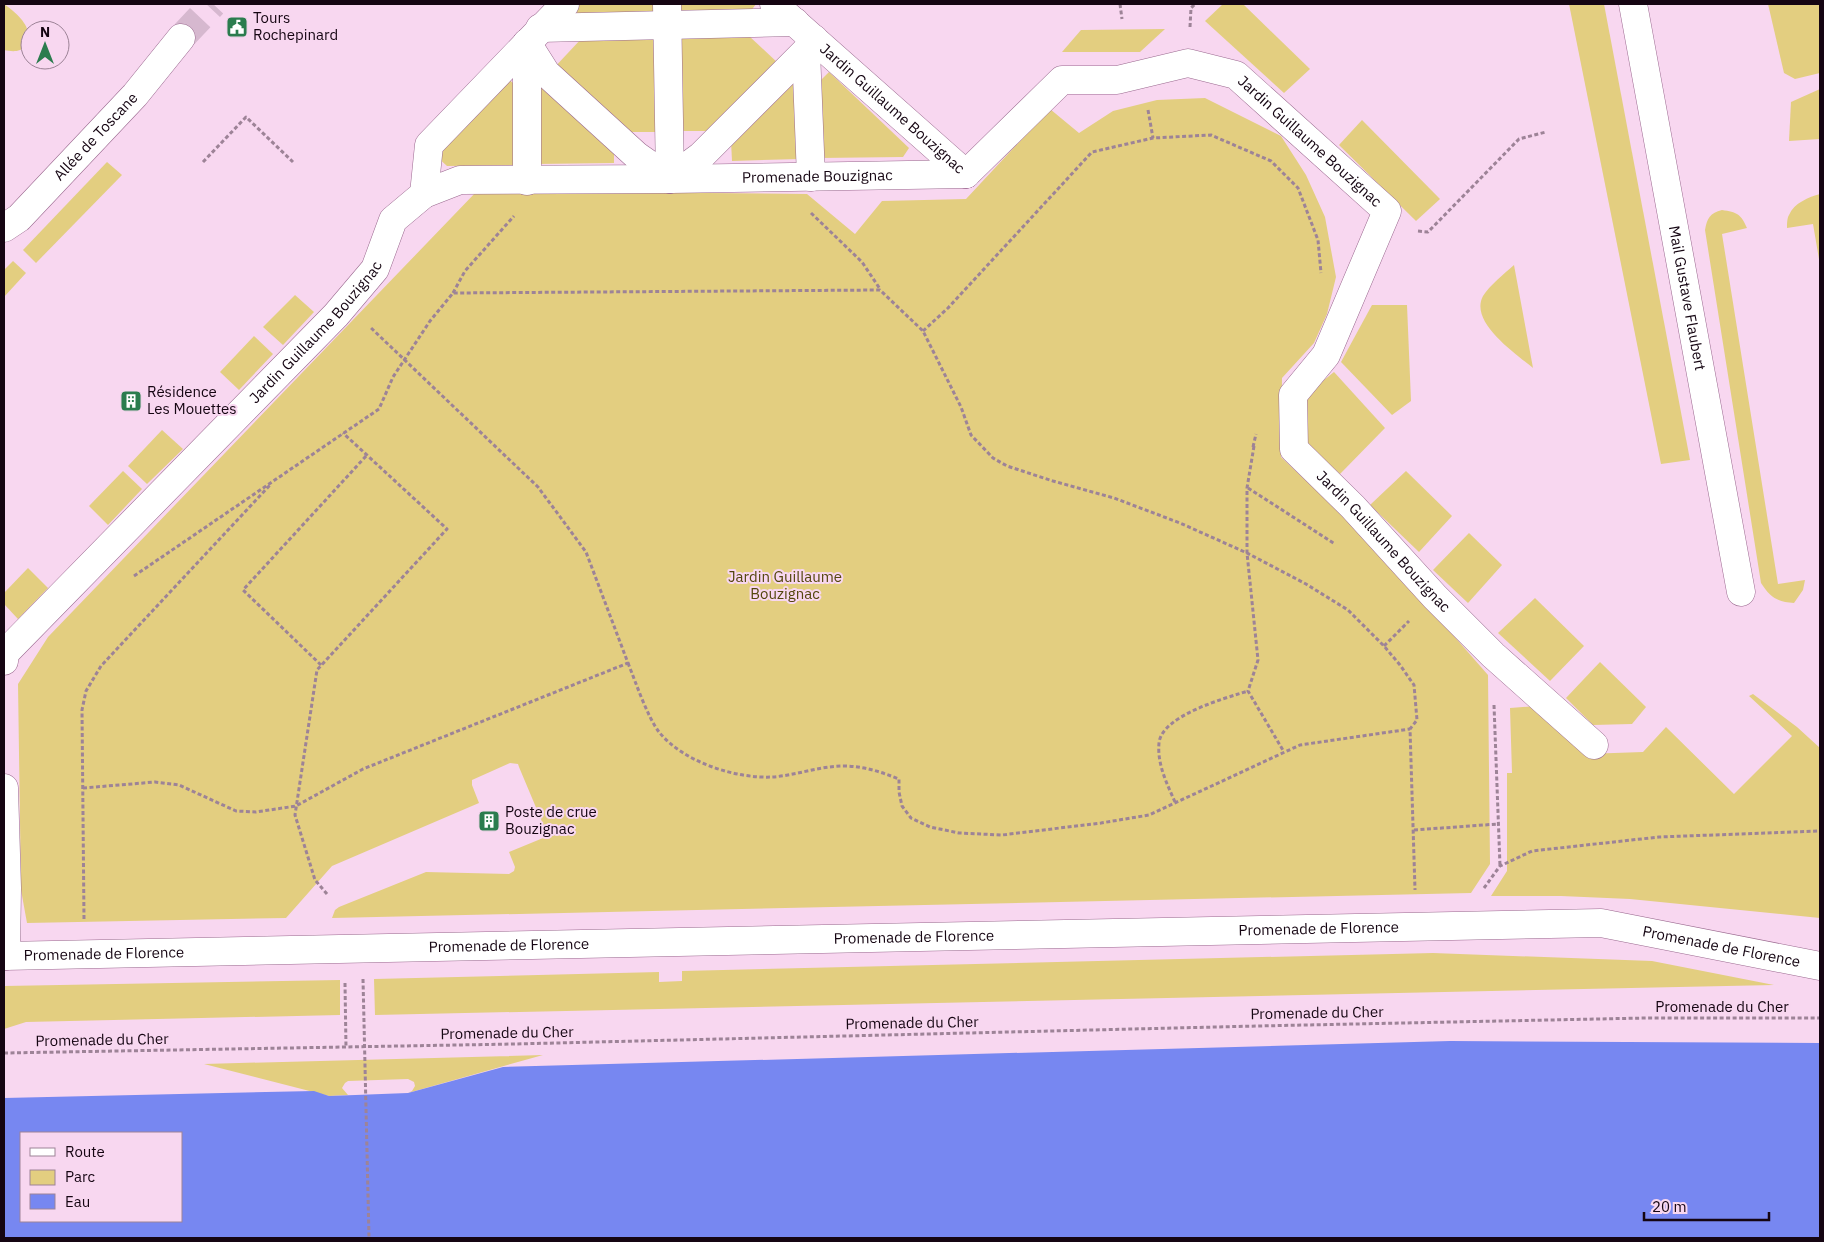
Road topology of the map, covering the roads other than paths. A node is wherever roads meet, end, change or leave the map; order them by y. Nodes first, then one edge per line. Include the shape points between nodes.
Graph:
1 (565, 4) edge
2 (774, 4) edge
3 (1634, 4) edge
4 (667, 15) edge
5 (533, 36) junction
6 (180, 38) tunnel mouth
7 (805, 38) junction
8 (966, 174) junction
9 (811, 177) junction
10 (670, 179) junction
11 (528, 181) junction
12 (424, 194) junction
13 (4, 228) edge
14 (1741, 592) dead end
15 (4, 661) edge
16 (1594, 745) dead end
17 (4, 788) edge
18 (5, 956) edge
19 (1820, 966) edge

1 - 5 street
2 - 7 street, Jardin Guillaume Bouzignac
3 - 14 street, Mail Gustave Flaubert
4 - 5 street
4 - 7 street
4 - 10 street
5 - 10 street via 546,73 637,156
5 - 11 street
5 - 12 street via 429,145
6 - 13 street, Allée de Toscane via 135,95 19,218
7 - 8 street, Jardin Guillaume Bouzignac
7 - 9 street
7 - 10 street via 701,156
8 - 9 street, Promenade Bouzignac
8 - 16 street, Jardin Guillaume Bouzignac via 1062,80 1117,80 1188,63 1236,75 1387,211 1326,355 1293,395 1294,449 1493,655
9 - 10 street, Promenade Bouzignac
10 - 11 street, Promenade Bouzignac
11 - 12 street, Promenade Bouzignac via 460,180
12 - 15 street, Jardin Guillaume Bouzignac via 392,220 375,269 336,315 5,653
17 - 18 street
18 - 19 street, Promenade de Florence via 1601,922

